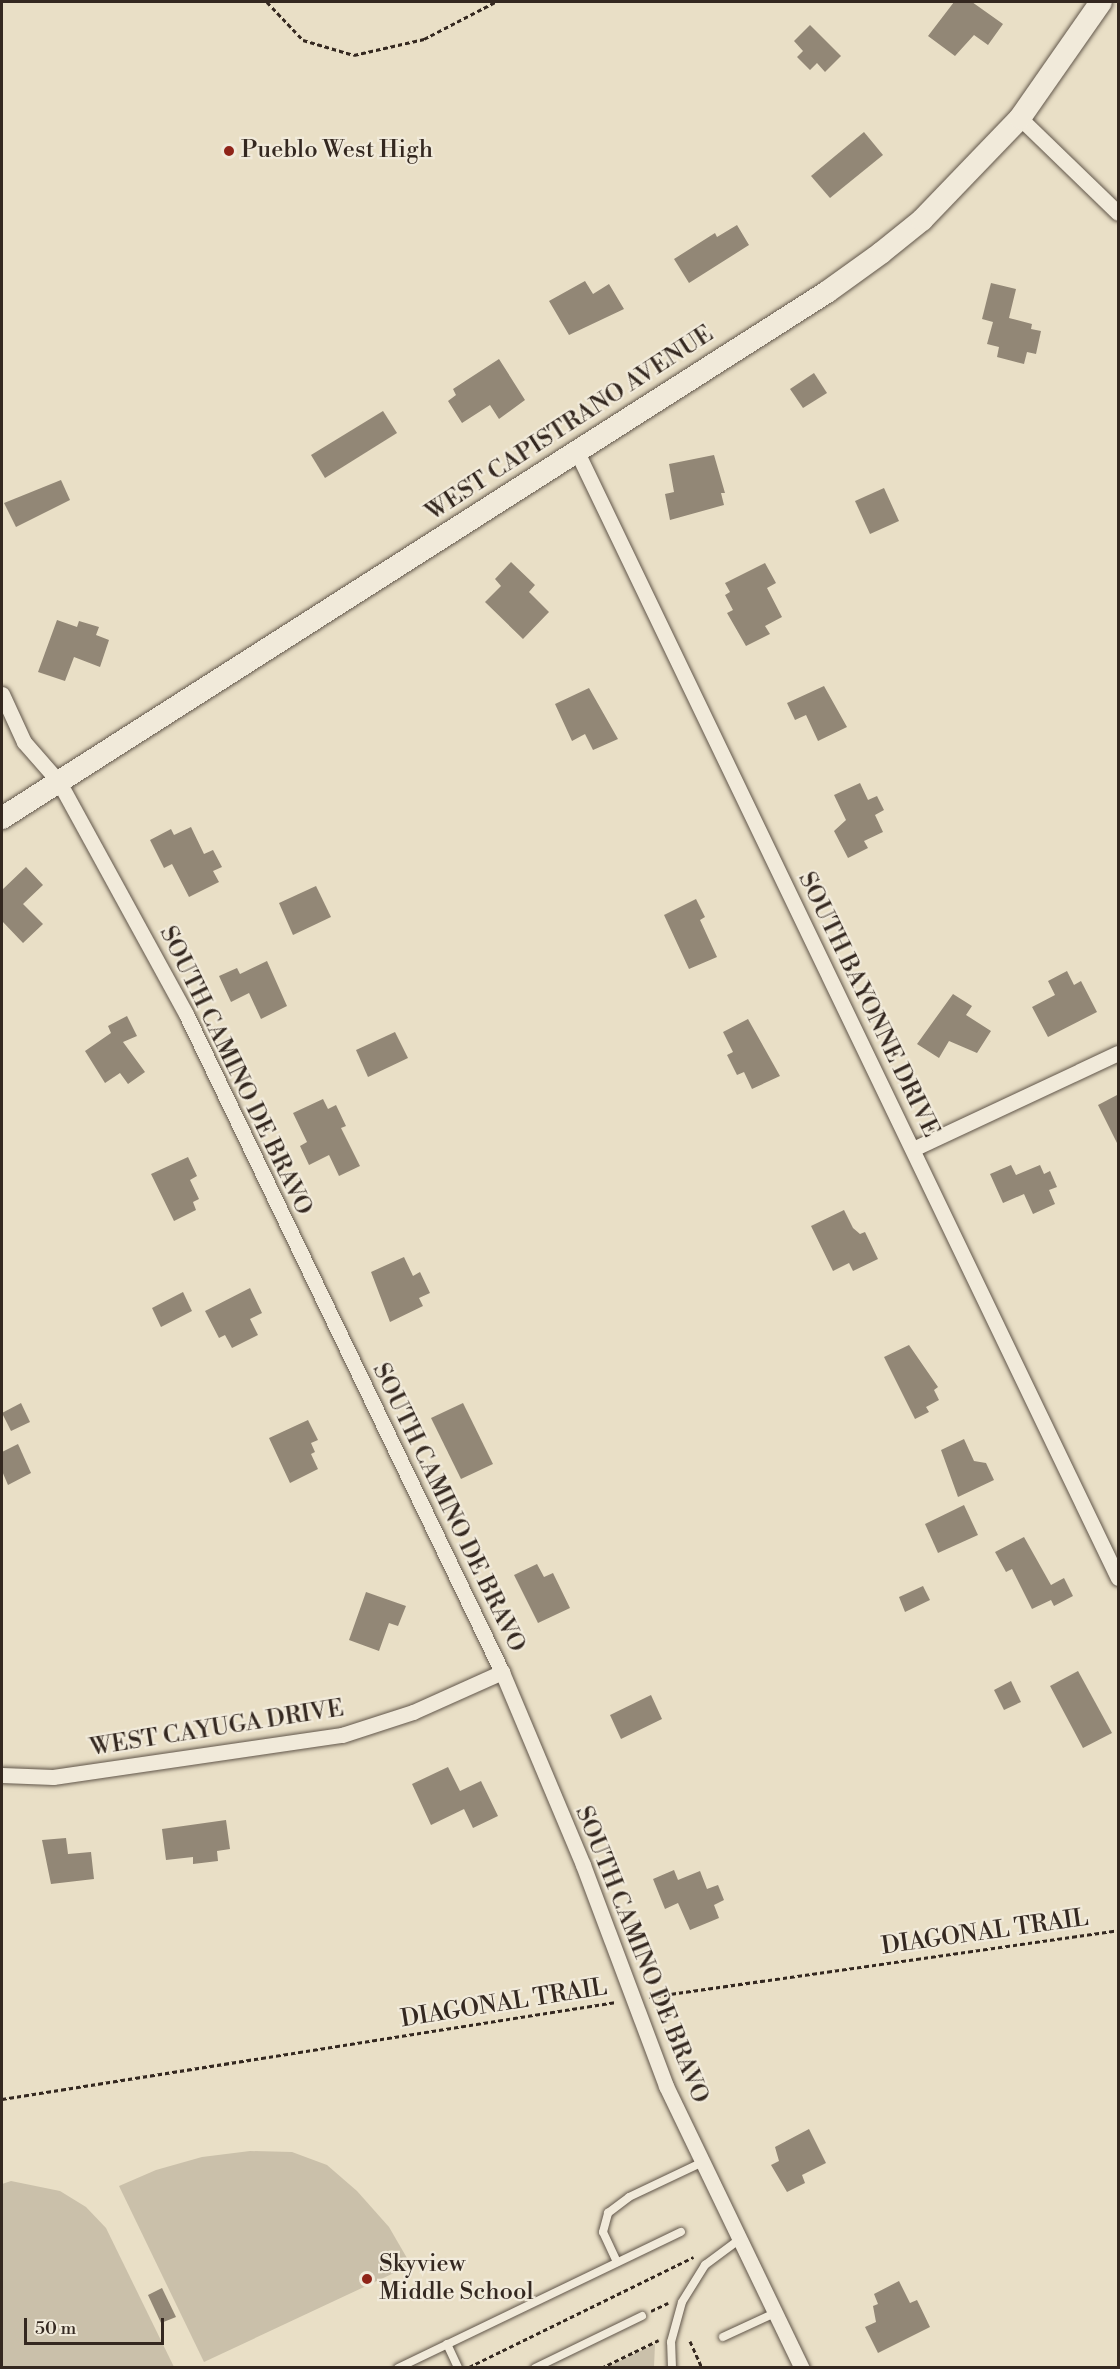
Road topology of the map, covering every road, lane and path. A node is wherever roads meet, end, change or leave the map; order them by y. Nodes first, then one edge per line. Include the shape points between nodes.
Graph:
1 (267, 2) edge
2 (495, 2) edge
3 (1101, 2) edge
4 (1020, 118) junction
5 (1119, 213) edge
6 (577, 452) junction
7 (2, 694) edge
8 (59, 782) junction
9 (2, 818) edge
10 (1119, 1053) edge
11 (913, 1149) junction
12 (1119, 1578) edge
13 (502, 1672) junction
14 (2, 1776) edge
15 (1119, 1930) edge
16 (632, 2000) junction
17 (2, 2099) edge
18 (703, 2162) junction
19 (681, 2232) dead end
20 (740, 2239) junction
21 (694, 2258) dead end
22 (618, 2262) junction
23 (668, 2303) dead end
24 (775, 2313) junction
25 (642, 2316) joint
26 (723, 2337) dead end
27 (659, 2340) dead end
28 (690, 2341) dead end
29 (447, 2344) junction
30 (470, 2366) edge
31 (398, 2367) edge
32 (458, 2367) edge
33 (535, 2367) edge
34 (601, 2367) edge
35 (672, 2367) edge
36 (702, 2367) edge
37 (802, 2367) edge

1 - 2 path via 303,40 354,55 424,39
3 - 4 street, WEST CAPISTRANO AVENUE
4 - 5 street
4 - 6 street, WEST CAPISTRANO AVENUE via 922,219 881,253 827,292
6 - 8 street, WEST CAPISTRANO AVENUE
6 - 11 street, SOUTH BAYONNE DRIVE
7 - 8 street, SOUTH CAMINO DE BRAVO via 24,741
8 - 9 street, WEST CAPISTRANO AVENUE
8 - 13 street, SOUTH CAMINO DE BRAVO via 186,1014
10 - 11 street
11 - 12 street, SOUTH BAYONNE DRIVE
13 - 14 street, WEST CAYUGA DRIVE via 413,1712 342,1735 53,1777
13 - 16 street, SOUTH CAMINO DE BRAVO via 583,1865
15 - 16 path, DIAGONAL TRAIL
16 - 17 path, DIAGONAL TRAIL
16 - 18 street, SOUTH CAMINO DE BRAVO via 666,2086
18 - 20 street, SOUTH CAMINO DE BRAVO
18 - 22 lane via 622,2200 608,2213 603,2232
19 - 22 lane
20 - 24 street, SOUTH CAMINO DE BRAVO
20 - 35 lane via 705,2265 682,2302 671,2342
21 - 30 path
22 - 29 lane
23 - 25 path
24 - 26 lane
24 - 37 street, SOUTH CAMINO DE BRAVO
25 - 33 lane
27 - 34 path
28 - 36 path
29 - 31 lane
29 - 32 lane

